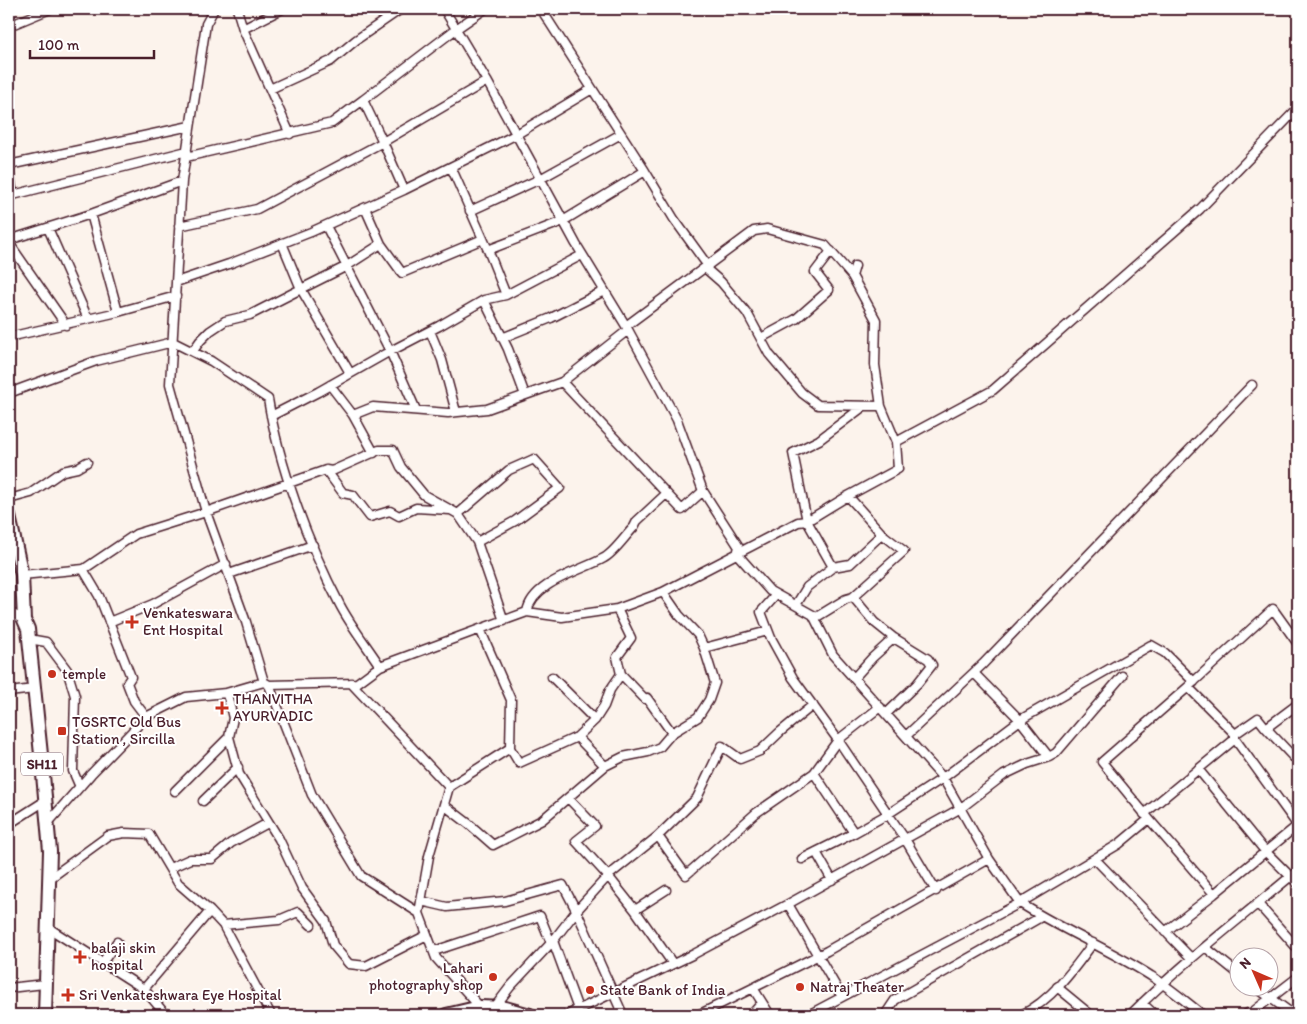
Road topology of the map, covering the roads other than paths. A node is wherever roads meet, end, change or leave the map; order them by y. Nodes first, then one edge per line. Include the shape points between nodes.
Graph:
1 (50, 9) edge
2 (214, 9) edge
3 (238, 9) edge
4 (282, 9) edge
5 (401, 9) edge
6 (444, 9) edge
7 (485, 9) edge
8 (541, 9) edge
9 (9, 26) edge
10 (243, 29) junction
11 (456, 29) junction
12 (487, 81) junction
13 (592, 89) junction
14 (270, 90) junction
15 (362, 100) junction
16 (1298, 108) edge
17 (190, 126) junction
18 (290, 134) junction
19 (515, 134) junction
20 (621, 134) junction
21 (383, 142) junction
22 (186, 154) junction
23 (9, 165) edge
24 (450, 167) junction
25 (9, 170) edge
26 (646, 171) junction
27 (540, 179) junction
28 (182, 181) junction
29 (404, 190) junction
30 (11, 196) edge
31 (365, 208) junction
32 (470, 212) junction
33 (90, 214) junction
34 (563, 221) junction
35 (179, 226) junction
36 (326, 226) junction
37 (48, 228) junction
38 (483, 239) junction
39 (9, 242) edge
40 (282, 244) junction
41 (381, 244) junction
42 (488, 250) junction
43 (830, 251) junction
44 (582, 255) junction
45 (347, 266) junction
46 (855, 266) dead end
47 (706, 267) junction
48 (852, 276) junction
49 (176, 282) junction
50 (301, 288) junction
51 (604, 290) junction
52 (506, 295) junction
53 (176, 296) junction
54 (484, 300) junction
55 (118, 312) junction
56 (88, 320) junction
57 (66, 325) junction
58 (627, 328) junction
59 (430, 331) junction
60 (9, 337) edge
61 (502, 338) junction
62 (761, 338) junction
63 (173, 342) junction
64 (193, 351) junction
65 (390, 351) junction
66 (350, 374) junction
67 (562, 382) junction
68 (330, 385) junction
69 (1252, 385) dead end
70 (9, 393) edge
71 (525, 395) junction
72 (864, 406) junction
73 (881, 406) junction
74 (416, 410) junction
75 (456, 412) junction
76 (353, 415) junction
77 (271, 416) junction
78 (896, 442) junction
79 (374, 453) junction
80 (87, 462) dead end
81 (326, 470) junction
82 (289, 483) junction
83 (703, 491) junction
84 (666, 494) junction
85 (848, 496) junction
86 (9, 499) edge
87 (206, 512) junction
88 (456, 512) junction
89 (9, 516) edge
90 (807, 521) junction
91 (882, 534) junction
92 (478, 542) junction
93 (313, 545) junction
94 (737, 554) junction
95 (226, 564) junction
96 (833, 567) junction
97 (83, 569) junction
98 (229, 574) junction
99 (22, 575) junction
100 (663, 592) junction
101 (776, 595) junction
102 (853, 598) junction
103 (796, 605) junction
104 (617, 609) junction
105 (9, 612) edge
106 (527, 612) junction
107 (815, 618) junction
108 (24, 620) junction
109 (504, 621) junction
110 (109, 622) junction
111 (480, 629) junction
112 (768, 631) junction
113 (894, 638) junction
114 (29, 639) junction
115 (1298, 644) edge
116 (704, 648) junction
117 (380, 666) junction
118 (974, 673) junction
119 (621, 674) junction
120 (1122, 676) dead end
121 (552, 677) dead end
122 (854, 678) junction
123 (266, 683) junction
124 (351, 683) junction
125 (1191, 685) junction
126 (34, 689) junction
127 (9, 692) edge
128 (227, 693) junction
129 (1298, 704) edge
130 (813, 705) junction
131 (883, 711) junction
132 (146, 717) junction
133 (595, 720) junction
134 (1020, 720) junction
135 (1266, 728) junction
136 (672, 733) junction
137 (906, 736) junction
138 (1235, 736) junction
139 (229, 737) junction
140 (577, 737) junction
141 (838, 740) junction
142 (510, 748) junction
143 (1049, 757) junction
144 (1298, 762) edge
145 (605, 766) junction
146 (238, 767) junction
147 (1198, 770) junction
148 (814, 772) junction
149 (943, 778) junction
150 (80, 787) junction
151 (449, 787) junction
152 (175, 791) dead end
153 (568, 798) junction
154 (45, 801) junction
155 (203, 801) dead end
156 (444, 805) junction
157 (961, 808) junction
158 (888, 814) junction
159 (1146, 817) junction
160 (268, 823) junction
161 (9, 824) edge
162 (47, 824) junction
163 (1298, 825) edge
164 (854, 833) junction
165 (658, 836) junction
166 (905, 839) junction
167 (1265, 851) junction
168 (816, 852) junction
169 (802, 859) dead end
170 (989, 859) junction
171 (1095, 859) junction
172 (170, 868) junction
173 (1295, 874) edge
174 (608, 876) junction
175 (48, 880) junction
176 (832, 880) junction
177 (1298, 884) edge
178 (666, 890) dead end
179 (936, 891) junction
180 (1214, 894) junction
181 (421, 901) junction
182 (1020, 903) junction
183 (788, 904) junction
184 (1258, 904) junction
185 (210, 910) junction
186 (635, 910) junction
187 (577, 912) junction
188 (419, 913) junction
189 (1041, 917) junction
190 (223, 925) junction
191 (311, 925) dead end
192 (47, 927) junction
193 (1165, 932) junction
194 (427, 935) junction
195 (117, 942) dead end
196 (552, 942) junction
197 (1094, 943) junction
198 (1204, 947) junction
199 (1298, 949) edge
200 (434, 952) junction
201 (818, 956) junction
202 (1191, 958) junction
203 (102, 963) junction
204 (674, 964) junction
205 (1230, 967) edge
206 (1298, 977) edge
207 (1162, 983) junction
208 (44, 984) junction
209 (1058, 987) junction
210 (9, 988) edge
211 (753, 988) junction
212 (144, 989) junction
213 (612, 993) junction
214 (1265, 996) edge
215 (842, 997) junction
216 (1270, 1000) junction
217 (762, 1003) junction
218 (1142, 1004) junction
219 (487, 1009) edge
220 (578, 1009) junction
221 (45, 1015) edge
222 (166, 1015) edge
223 (271, 1015) edge
224 (446, 1015) edge
225 (530, 1015) edge
226 (567, 1015) edge
227 (623, 1015) edge
228 (698, 1015) edge
229 (751, 1015) edge
230 (770, 1015) edge
231 (808, 1015) edge
232 (885, 1015) edge
233 (1021, 1015) edge
234 (1090, 1015) edge
235 (1130, 1015) edge
236 (1154, 1015) edge
237 (1203, 1015) edge
238 (1249, 1015) edge
239 (1294, 1015) edge

1 - 9 street
2 - 17 street via 206,24
3 - 10 street
4 - 10 street
5 - 14 street via 332,61
6 - 11 street
7 - 11 street
8 - 13 street
10 - 14 street
11 - 12 street
11 - 15 street
12 - 19 street
12 - 21 street
13 - 19 street
13 - 20 street
14 - 18 street
15 - 18 street via 332,123
15 - 21 street
16 - 78 street via 1200,209 993,390
17 - 22 street
17 - 23 street
18 - 22 street
19 - 24 street
19 - 27 street
20 - 26 street
20 - 27 street
21 - 29 street
21 - 35 street via 257,209
22 - 28 street
22 - 30 street
24 - 29 street
24 - 32 street
25 - 30 street
26 - 34 street
26 - 47 street
27 - 32 street
27 - 34 street
28 - 33 street
28 - 35 street
29 - 31 street
31 - 36 street
31 - 41 street
32 - 38 street
33 - 37 street
33 - 55 street
34 - 42 street
34 - 44 street
35 - 49 street
36 - 40 street
36 - 45 street
37 - 39 street
37 - 56 street
38 - 41 street via 402,273
38 - 42 street
39 - 57 street
40 - 49 street
40 - 50 street
41 - 45 street
42 - 52 street
43 - 47 street via 826,245 767,229 754,230
43 - 48 street
43 - 62 street via 814,272 829,290 796,319
44 - 51 street
44 - 52 street
45 - 50 street
45 - 65 street
46 - 48 street
47 - 58 street
47 - 62 street via 747,313
48 - 73 street via 876,320 875,365
49 - 53 street
50 - 64 street via 250,315 225,321 210,331
50 - 66 street
51 - 58 street
51 - 61 street via 551,318
52 - 54 street
53 - 55 street
53 - 63 street
54 - 59 street
54 - 61 street
55 - 56 street
56 - 57 street
57 - 60 street
58 - 67 street
58 - 83 street via 677,420
59 - 65 street
59 - 75 street via 442,360
61 - 71 street
62 - 72 street via 769,354 802,393 818,406
63 - 64 street
63 - 70 street via 96,361
63 - 87 street via 170,384
64 - 77 street via 268,399
65 - 66 street
65 - 74 street
66 - 68 street
67 - 71 street
67 - 84 street
68 - 76 street
68 - 77 street
69 - 118 street
71 - 75 street via 487,409
72 - 73 street
72 - 90 street via 819,440 793,454
73 - 78 street
74 - 75 street
74 - 76 street via 374,407
76 - 79 street
77 - 82 street
78 - 85 street via 898,469
79 - 81 street via 332,471
79 - 88 street via 393,450 401,467 424,495
80 - 86 street via 63,471 31,493
81 - 82 street
81 - 88 street via 344,493 353,495 370,516 390,511 399,516 416,508
82 - 87 street
82 - 93 street
83 - 84 street via 682,510
83 - 94 street via 739,547
84 - 106 street via 637,521 607,557 551,582 529,602
85 - 90 street
85 - 91 street
87 - 95 street
87 - 97 street via 136,534
88 - 92 street
88 - 92 street via 509,470 534,459 560,488 515,521
89 - 99 main road, SH11
90 - 94 street via 798,522
90 - 96 street
91 - 96 street via 850,564
91 - 102 street via 904,551
92 - 109 street
93 - 98 street
93 - 117 street via 340,605
94 - 100 street
94 - 101 street
95 - 98 street
95 - 110 street via 153,604
96 - 103 street via 807,587
97 - 99 street
97 - 110 street
98 - 123 street
99 - 108 main road, SH11
100 - 104 street
100 - 116 street via 698,635
101 - 103 street
101 - 112 street via 761,612
102 - 107 street
102 - 113 street via 874,622
103 - 107 street
104 - 106 street via 562,617
104 - 119 street via 631,638 617,657
105 - 108 street
106 - 109 street
107 - 122 street via 834,655
108 - 114 main road, SH11
109 - 111 street
110 - 132 street via 131,678 127,683 134,701
111 - 117 street
111 - 142 street via 511,700
112 - 116 street
112 - 130 street via 793,678
113 - 122 street
113 - 131 street via 928,659 932,665 917,684
114 - 126 main road, SH11
114 - 150 street via 46,642 67,670 75,696 73,771
115 - 125 street via 1273,610
116 - 136 street via 715,683 709,700 698,717
117 - 124 street via 357,683
118 - 134 street
118 - 137 street
119 - 133 street
119 - 136 street via 647,698
120 - 143 street via 1056,753
121 - 133 street
122 - 131 street
123 - 124 street
123 - 128 street
123 - 188 street via 312,795 361,876
124 - 151 street
125 - 134 street via 1165,653 1151,645
125 - 138 street
125 - 159 street via 1102,762
126 - 127 street
126 - 154 main road, SH11
128 - 132 street via 186,697
128 - 139 street via 233,718
129 - 135 street
130 - 141 street
130 - 165 street via 760,751 740,759 722,746 697,798
131 - 137 street
131 - 141 street
132 - 150 street
133 - 140 street
134 - 143 street
134 - 149 street
135 - 138 street via 1258,718
135 - 144 street
136 - 145 street via 660,747 623,757
137 - 149 street
138 - 147 street
138 - 163 street
139 - 146 street
139 - 152 street
140 - 142 street via 519,763
140 - 145 street
141 - 148 street
141 - 158 street
142 - 151 street
143 - 157 street via 1004,775
145 - 153 street
146 - 155 street
146 - 160 street
147 - 159 street
147 - 167 street
148 - 164 street
148 - 165 street via 756,813 686,874
149 - 157 street
149 - 158 street
150 - 162 street
151 - 156 street
153 - 156 street via 542,820 493,845
153 - 174 street via 595,826 576,841
154 - 161 street
154 - 162 main road, SH11
156 - 181 street via 429,856
157 - 166 street
157 - 170 street
158 - 164 street
158 - 166 street
159 - 171 street via 1119,844
159 - 180 street
160 - 172 street via 231,843 212,859 190,859
160 - 194 street via 302,888 326,921 333,945 349,964 366,966
162 - 175 main road, SH11 via 50,851
163 - 167 street
164 - 168 street
165 - 174 street
166 - 176 street
166 - 179 street
167 - 173 street
167 - 180 street
168 - 169 street
168 - 176 street
170 - 179 street
170 - 182 street
171 - 182 street
171 - 193 street
172 - 175 street via 149,834 124,833 108,836
172 - 185 street via 178,883
173 - 177 street
173 - 184 street
174 - 186 street
174 - 187 street
175 - 192 main road, SH11
176 - 183 street
178 - 186 street
179 - 201 street
180 - 193 street
181 - 187 street via 447,907 496,902 563,886
181 - 188 street
182 - 189 street
182 - 215 street
183 - 201 street
183 - 204 street
184 - 198 street
184 - 199 street
185 - 190 street
185 - 212 street
186 - 204 street
187 - 196 street
187 - 213 street
188 - 194 street
189 - 197 street
189 - 232 street via 895,1000
190 - 191 street via 279,920 298,912
190 - 223 street
192 - 203 street
192 - 208 main road, SH11
193 - 202 street
194 - 200 street
195 - 203 street
196 - 200 street via 540,916
196 - 219 street
196 - 220 street
197 - 207 street
197 - 209 street
198 - 202 street
198 - 205 street
200 - 219 street via 436,958
201 - 211 street
201 - 215 street
202 - 207 street
203 - 212 street
204 - 213 street
206 - 216 street
207 - 218 street
207 - 237 street
208 - 210 street
208 - 221 main road, SH11
209 - 233 street
209 - 234 street
211 - 217 street
211 - 228 street
212 - 222 street
213 - 220 street
213 - 227 street
214 - 216 street
215 - 231 street
216 - 238 street
216 - 239 street
217 - 229 street
217 - 230 street
218 - 235 street
218 - 236 street
219 - 224 main road
219 - 225 main road via 505,1008
220 - 226 street

